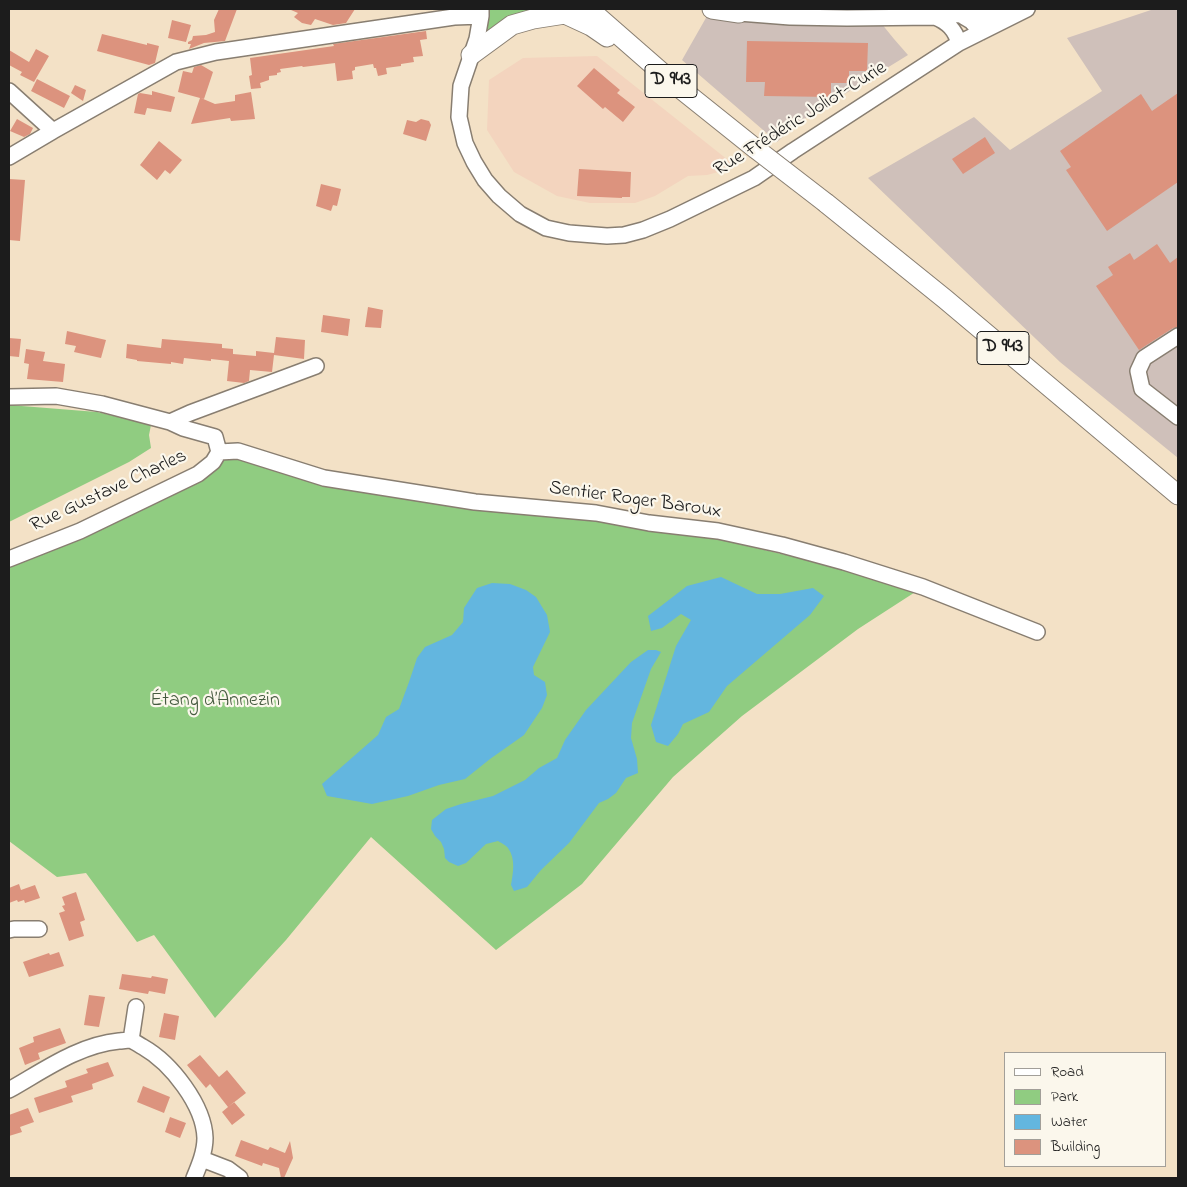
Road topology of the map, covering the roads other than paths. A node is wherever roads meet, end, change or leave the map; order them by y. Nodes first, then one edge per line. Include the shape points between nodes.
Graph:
1 (589, 9) edge
2 (712, 9) edge
3 (561, 11) edge
4 (1022, 11) edge
5 (481, 12) edge
6 (739, 13) joint
7 (961, 15) junction
8 (935, 17) junction
9 (981, 32) junction
10 (959, 43) junction
11 (471, 56) junction
12 (676, 85) junction
13 (9, 91) edge
14 (53, 131) junction
15 (9, 157) edge
16 (1178, 336) edge
17 (316, 366) dead end
18 (9, 396) edge
19 (1178, 417) edge
20 (170, 422) junction
21 (218, 452) junction
22 (1178, 495) edge
23 (9, 559) edge
24 (1037, 632) dead end
25 (39, 929) dead end
26 (9, 930) edge
27 (136, 1007) dead end
28 (131, 1040) junction
29 (9, 1090) edge
30 (202, 1159) junction
31 (194, 1178) edge
32 (240, 1178) edge

1 - 12 main road, D 943
2 - 6 main road
3 - 11 main road via 512,25
3 - 12 main road via 591,26
4 - 7 street via 993,16
4 - 9 street, Rue Frédéric Joliot-Curie
5 - 11 street, Rue Frédéric Joliot-Curie
5 - 14 street via 216,52 176,62
6 - 8 street via 821,18
7 - 8 street
7 - 9 street via 971,20
8 - 10 street via 952,28
9 - 10 street, Rue Frédéric Joliot-Curie
10 - 11 street, Rue Frédéric Joliot-Curie via 754,178 643,230 607,236 546,228 520,214 485,180 465,143 459,117 461,86
12 - 22 main road, D 943, bridge via 945,299
13 - 14 street
14 - 15 street
16 - 19 street via 1144,358 1138,371 1142,389
17 - 20 street
18 - 20 street via 56,396
20 - 21 street via 215,438
21 - 23 street, Rue Gustave Charles via 213,462 198,474 80,532
21 - 24 street, Sentier Roger Baroux via 238,451 324,478 475,502 596,513 782,545 922,587
25 - 26 street
27 - 28 street
28 - 29 street via 106,1042 73,1054
28 - 30 street via 166,1065 183,1084 200,1112 205,1138
30 - 31 street
30 - 32 street via 228,1169

